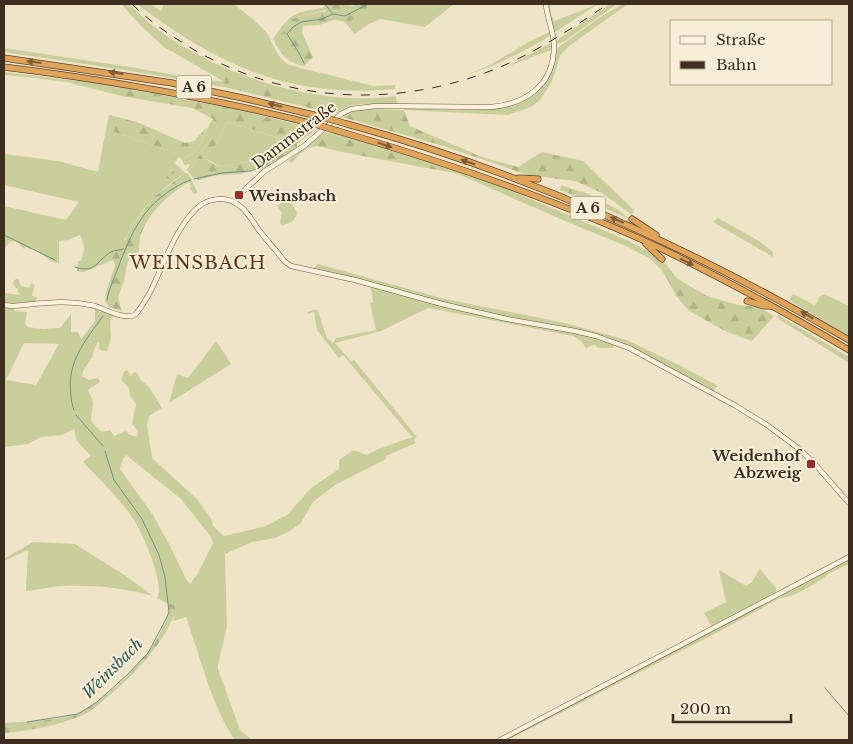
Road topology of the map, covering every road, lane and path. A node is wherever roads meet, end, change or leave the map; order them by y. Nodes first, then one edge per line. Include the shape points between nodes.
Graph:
1 (546, 4) edge
2 (4, 58) edge
3 (4, 67) edge
4 (514, 178) junction
5 (538, 180) dead end
6 (235, 202) junction
7 (632, 219) dead end
8 (662, 240) junction
9 (643, 241) junction
10 (662, 259) dead end
11 (747, 301) dead end
12 (4, 305) edge
13 (773, 306) junction
14 (849, 340) edge
15 (849, 350) edge
16 (849, 503) edge
17 (849, 558) edge
18 (500, 740) edge

1 - 6 street, Dammstraße via 554,44 553,61 542,83 530,96 507,106 376,106 347,111 304,146 265,171 239,194
4 -> 2 highway, A 6, bridge via 347,124 238,96
3 -> 9 highway, A 6, bridge via 171,92 314,124 430,158
4 - 5 highway
8 -> 4 highway, A 6
6 - 12 street via 213,200 194,211 135,315 125,316 72,301
6 - 16 street via 288,264 442,304 596,336 629,348 767,425 813,462
7 - 8 highway
14 -> 8 highway, A 6 via 788,304
9 - 10 highway
9 -> 13 highway, A 6
11 - 13 highway
13 - 15 highway, A 6
17 - 18 street

